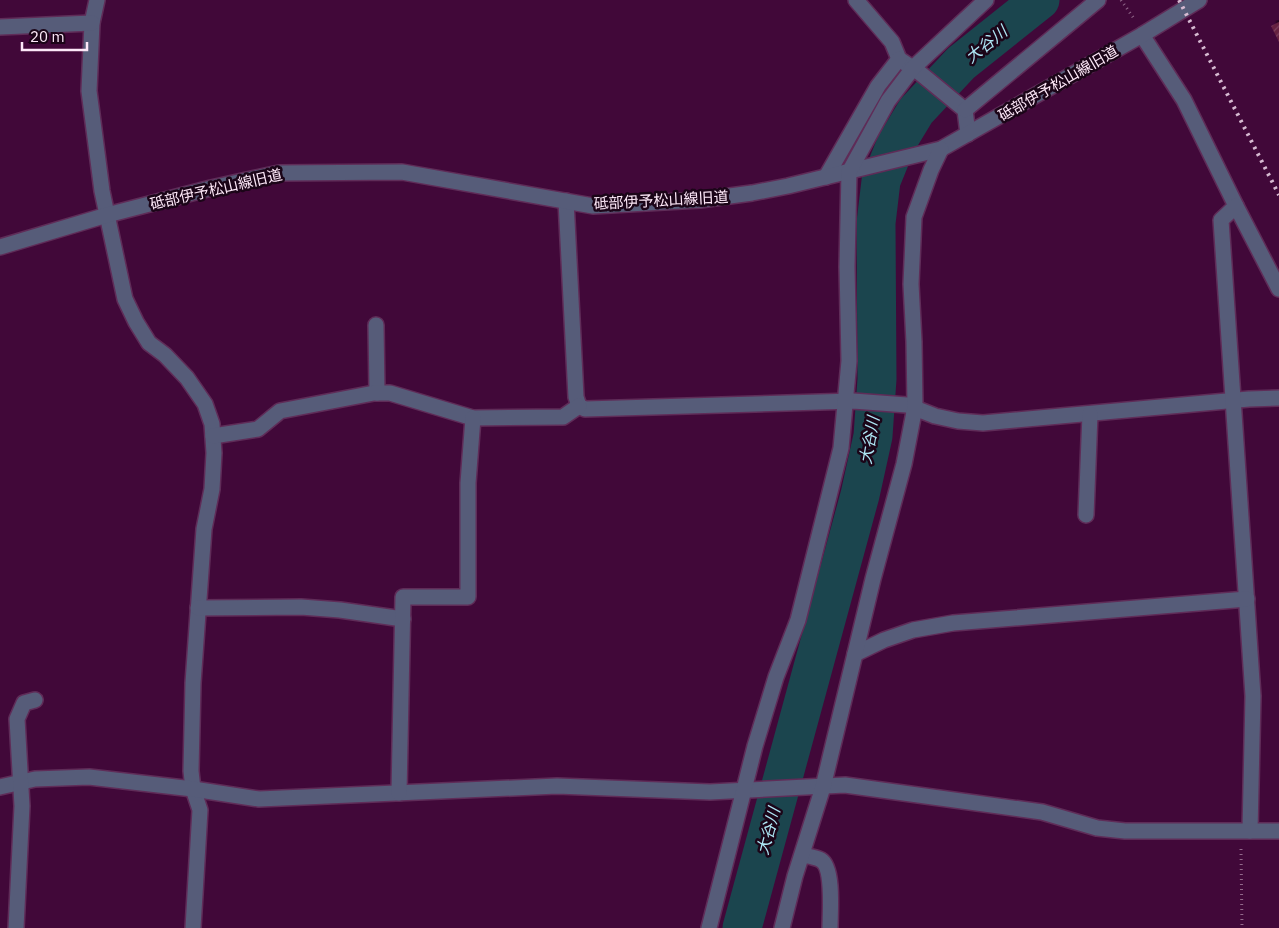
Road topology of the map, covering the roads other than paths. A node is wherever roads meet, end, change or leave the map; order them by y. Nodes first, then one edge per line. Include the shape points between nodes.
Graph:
1 (97, 0) edge
2 (856, 0) edge
3 (986, 0) edge
4 (1098, 0) edge
5 (1199, 0) edge
6 (92, 23) junction
7 (0, 27) edge
8 (1142, 34) junction
9 (899, 59) junction
10 (916, 71) junction
11 (962, 107) junction
12 (968, 134) junction
13 (941, 150) junction
14 (849, 172) junction
15 (826, 178) junction
16 (566, 200) junction
17 (1236, 206) junction
18 (107, 215) junction
19 (0, 247) edge
20 (1279, 288) edge
21 (376, 325) dead end
22 (377, 393) junction
23 (1279, 398) edge
24 (850, 401) junction
25 (1234, 401) junction
26 (579, 406) junction
27 (911, 406) junction
28 (1090, 414) junction
29 (473, 418) junction
30 (213, 436) junction
31 (1086, 515) dead end
32 (1247, 600) junction
33 (198, 608) junction
34 (403, 619) junction
35 (855, 654) junction
36 (35, 700) dead end
37 (20, 782) junction
38 (0, 787) edge
39 (817, 787) junction
40 (193, 789) junction
41 (747, 791) junction
42 (399, 793) junction
43 (1245, 831) junction
44 (1279, 831) edge
45 (802, 855) junction
46 (16, 928) edge
47 (193, 928) edge
48 (709, 928) edge
49 (782, 928) edge
50 (830, 928) edge

1 - 6 street
2 - 9 street via 892,42
3 - 10 street
4 - 11 street
5 - 8 street, 砥部伊予松山線旧道
6 - 7 street
6 - 18 street via 89,92
8 - 12 street, 砥部伊予松山線旧道
8 - 17 street via 1184,100
9 - 10 street
9 - 15 street via 878,86
10 - 11 street
10 - 14 street via 888,101
11 - 12 street
12 - 13 street, 砥部伊予松山線旧道
13 - 14 street, 砥部伊予松山線旧道
13 - 27 street via 914,218
14 - 15 street, 砥部伊予松山線旧道
14 - 24 street
15 - 16 street, 砥部伊予松山線旧道 via 700,200 593,206
16 - 18 street, 砥部伊予松山線旧道 via 402,172 279,173
16 - 26 street
17 - 20 street
17 - 25 street via 1221,220
18 - 19 street, 砥部伊予松山線旧道
18 - 30 street via 125,299 136,322 149,343 188,378 205,404
21 - 22 street
22 - 29 street via 390,393
22 - 30 street via 280,411 258,429
23 - 25 street
24 - 26 street via 585,409
24 - 27 street
24 - 41 street via 798,620 776,677
25 - 28 street
25 - 32 street
26 - 29 street via 563,417
27 - 28 street via 935,416 983,423
27 - 35 street via 904,464
28 - 31 street
29 - 34 street via 468,483 468,597 403,597
30 - 33 street via 212,489 204,529
32 - 35 street via 953,623 913,630
32 - 43 street via 1253,696
33 - 34 street via 300,607
33 - 40 street via 193,683
34 - 42 street
35 - 39 street
36 - 37 street via 24,703 17,719
37 - 38 street
37 - 40 street via 89,777
37 - 46 street via 22,834
39 - 41 street
39 - 43 street via 845,785 1042,812 1097,828 1125,831
39 - 45 street
40 - 42 street via 259,799
40 - 47 street via 200,810
41 - 42 street via 557,786
41 - 48 street
43 - 44 street
45 - 49 street
45 - 50 street via 822,860 827,867

